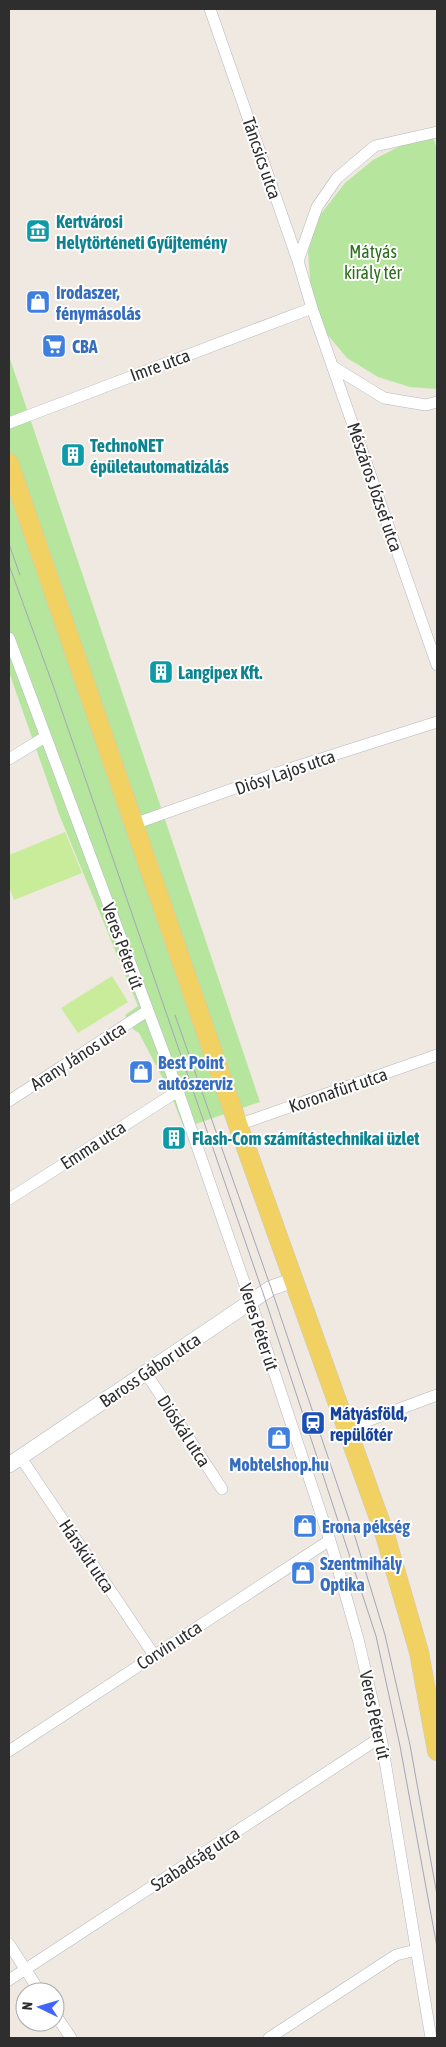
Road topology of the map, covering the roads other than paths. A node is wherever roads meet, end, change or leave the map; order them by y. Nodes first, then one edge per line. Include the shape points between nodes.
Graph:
1 (210, 9) edge
2 (437, 132) edge
3 (298, 261) junction
4 (312, 308) junction
5 (332, 366) junction
6 (437, 402) edge
7 (9, 423) edge
8 (9, 462) edge
9 (9, 638) edge
10 (437, 665) edge
11 (437, 722) edge
12 (45, 736) junction
13 (9, 759) edge
14 (134, 824) junction
15 (147, 1011) junction
16 (437, 1055) edge
17 (178, 1091) junction
18 (9, 1101) edge
19 (238, 1125) junction
20 (9, 1199) edge
21 (294, 1280) junction
22 (251, 1302) junction
23 (146, 1373) junction
24 (437, 1395) edge
25 (348, 1428) junction
26 (15, 1462) edge
27 (222, 1489) dead end
28 (330, 1540) junction
29 (154, 1655) junction
30 (435, 1729) edge
31 (381, 1737) junction
32 (9, 1751) edge
33 (437, 1751) edge
34 (9, 1944) edge
35 (416, 1950) junction
36 (25, 1969) junction
37 (9, 1980) edge
38 (33, 1982) edge
39 (270, 2038) edge
40 (431, 2038) edge

1 - 3 street, Táncsics utca
2 - 3 street via 375,146 337,178 317,207
3 - 4 street, Táncsics utca
4 - 5 street, Mészáros József utca
4 - 7 street, Imre utca
5 - 6 street via 384,398 426,405
5 - 10 street, Mészáros József utca
8 - 14 main road
9 - 12 street, Veres Péter út
11 - 14 street, Diósy Lajos utca via 286,770
12 - 13 street
12 - 15 street, Veres Péter út
14 - 19 main road
15 - 17 street, Veres Péter út
15 - 18 street, Arany János utca
16 - 19 street, Koronafürt utca
17 - 20 street, Emma utca
17 - 22 street, Veres Péter út
19 - 21 main road
21 - 22 street, Baross Gábor utca via 271,1288
21 - 25 main road
22 - 23 street, Baross Gábor utca
22 - 28 street, Veres Péter út
23 - 26 street, Baross Gábor utca
23 - 27 street, Dióskál utca
24 - 25 street
25 - 30 main road via 405,1599
26 - 29 street, Hárskút utca
28 - 29 street, Corvin utca
28 - 31 street, Veres Péter út
29 - 32 street, Corvin utca
30 - 33 main road
31 - 35 street, Veres Péter út
31 - 36 street, Szabadság utca
34 - 36 street
35 - 39 street via 396,1955
35 - 40 street, Veres Péter út
36 - 37 street, Szabadság utca
36 - 38 street

